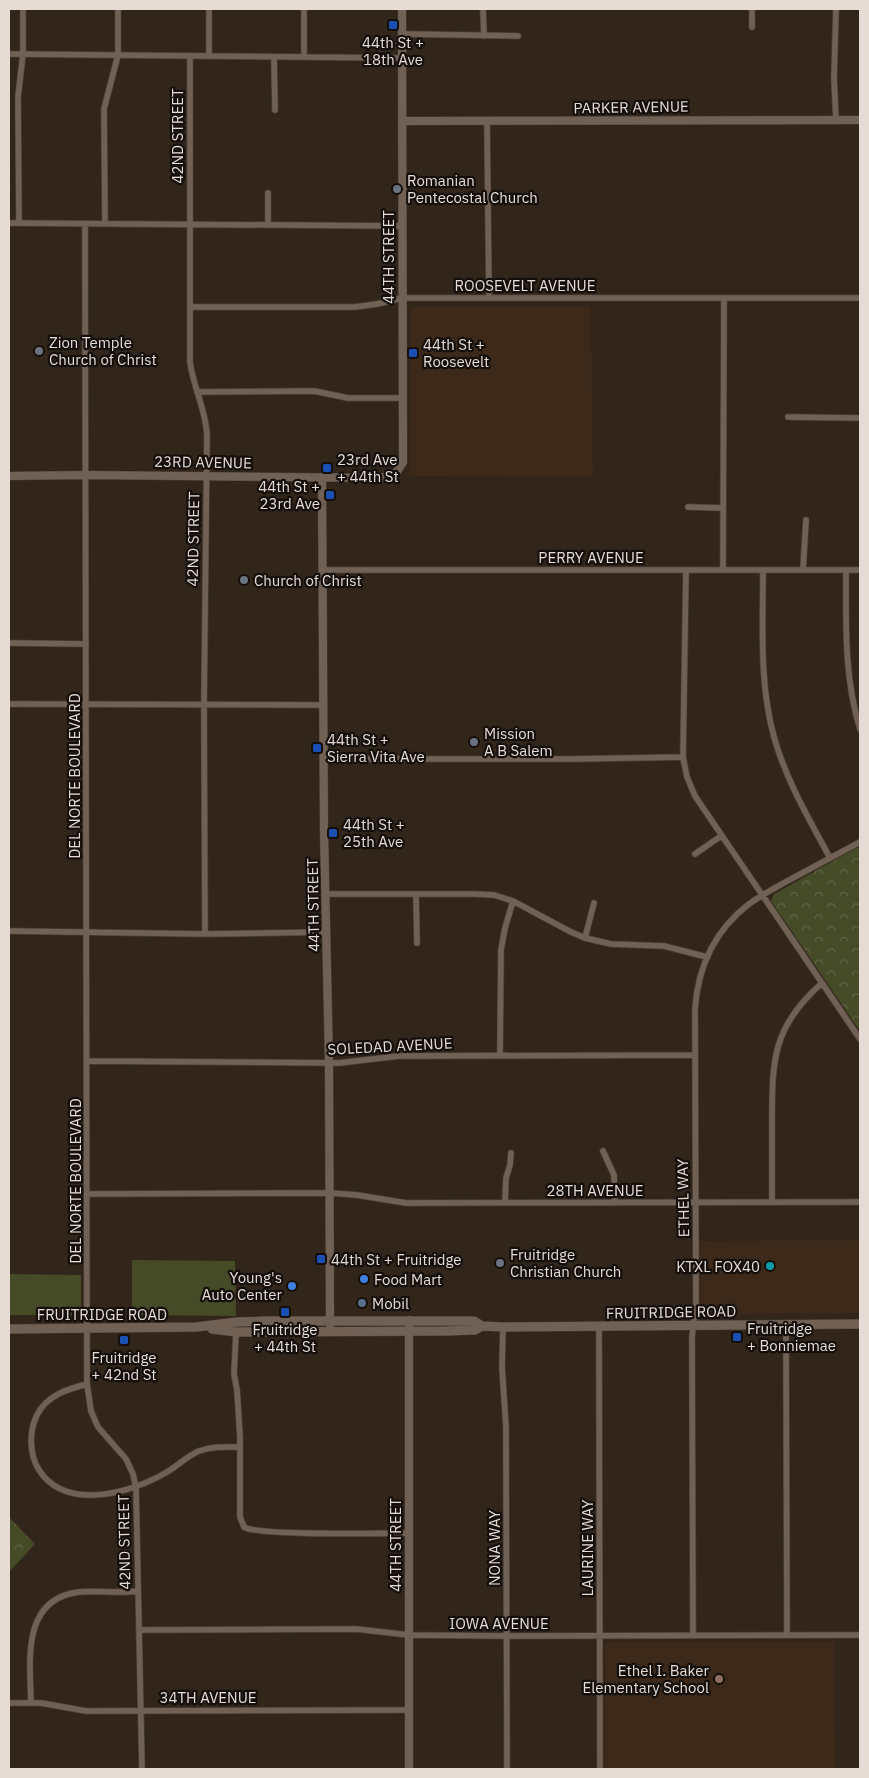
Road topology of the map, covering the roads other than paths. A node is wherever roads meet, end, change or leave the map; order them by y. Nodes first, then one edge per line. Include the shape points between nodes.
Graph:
1 (23, 9) edge
2 (118, 9) edge
3 (209, 9) edge
4 (304, 9) edge
5 (402, 9) edge
6 (483, 9) edge
7 (752, 9) edge
8 (836, 9) edge
9 (752, 27) dead end
10 (402, 34) junction
11 (484, 36) junction
12 (518, 36) dead end
13 (9, 54) edge
14 (23, 54) junction
15 (118, 56) junction
16 (190, 56) junction
17 (209, 56) junction
18 (274, 57) junction
19 (304, 57) junction
20 (401, 58) junction
21 (275, 110) dead end
22 (836, 120) junction
23 (860, 120) edge
24 (402, 121) junction
25 (487, 121) junction
26 (268, 193) dead end
27 (9, 223) edge
28 (19, 223) junction
29 (85, 224) junction
30 (105, 224) junction
31 (190, 224) junction
32 (268, 225) junction
33 (402, 226) junction
34 (402, 298) junction
35 (489, 298) junction
36 (724, 298) junction
37 (860, 298) edge
38 (190, 307) junction
39 (197, 392) junction
40 (403, 398) junction
41 (788, 417) dead end
42 (860, 418) edge
43 (396, 473) joint
44 (86, 475) junction
45 (9, 476) edge
46 (206, 476) junction
47 (322, 477) junction
48 (688, 508) dead end
49 (723, 508) junction
50 (806, 520) dead end
51 (323, 570) junction
52 (686, 570) junction
53 (723, 570) junction
54 (763, 570) junction
55 (803, 570) junction
56 (846, 570) junction
57 (860, 570) edge
58 (9, 643) edge
59 (86, 644) junction
60 (9, 704) edge
61 (87, 704) junction
62 (324, 704) junction
63 (204, 705) junction
64 (860, 729) edge
65 (683, 757) junction
66 (324, 759) junction
67 (721, 836) junction
68 (860, 842) edge
69 (695, 854) dead end
70 (830, 858) junction
71 (327, 894) junction
72 (416, 894) junction
73 (762, 895) junction
74 (513, 901) junction
75 (594, 903) dead end
76 (9, 931) edge
77 (327, 932) junction
78 (86, 933) junction
79 (205, 934) junction
80 (585, 938) junction
81 (417, 943) dead end
82 (707, 957) junction
83 (822, 983) junction
84 (860, 1039) edge
85 (695, 1055) junction
86 (500, 1056) junction
87 (87, 1062) junction
88 (329, 1062) junction
89 (603, 1152) dead end
90 (511, 1154) dead end
91 (330, 1193) junction
92 (87, 1194) junction
93 (694, 1202) junction
94 (772, 1202) junction
95 (860, 1202) edge
96 (505, 1203) junction
97 (615, 1203) junction
98 (409, 1320) junction
99 (330, 1321) junction
100 (693, 1324) junction
101 (786, 1324) junction
102 (860, 1324) edge
103 (482, 1326) junction
104 (196, 1327) junction
105 (503, 1327) junction
106 (599, 1327) junction
107 (9, 1328) edge
108 (88, 1328) junction
109 (330, 1331) junction
110 (409, 1331) junction
111 (236, 1332) junction
112 (87, 1384) junction
113 (240, 1447) junction
114 (136, 1488) junction
115 (409, 1533) junction
116 (137, 1591) junction
117 (139, 1630) junction
118 (860, 1634) edge
119 (409, 1635) junction
120 (693, 1635) junction
121 (787, 1635) junction
122 (506, 1636) junction
123 (599, 1636) junction
124 (9, 1703) edge
125 (31, 1703) junction
126 (140, 1710) junction
127 (409, 1710) junction
128 (142, 1769) edge
129 (409, 1769) edge
130 (507, 1769) edge
131 (600, 1769) edge

1 - 14 street
2 - 15 street
3 - 17 street
4 - 19 street
5 - 10 street, 44TH STREET
6 - 11 street
7 - 9 street
8 - 22 street
10 - 11 street
10 - 20 street, 44TH STREET
11 - 12 street
13 - 14 street
14 - 15 street
14 - 28 street via 18,97
15 - 16 street
15 - 30 street via 104,110
16 - 17 street
16 - 31 street, 42ND STREET
17 - 18 street
18 - 19 street
18 - 21 street
19 - 20 street
20 - 24 street, 44TH STREET
22 - 23 street, PARKER AVENUE
22 - 25 street, PARKER AVENUE
24 - 25 street, PARKER AVENUE
24 - 33 street, 44TH STREET
25 - 35 street
26 - 32 street
27 - 28 street
28 - 29 street
29 - 30 street
29 - 44 street, DEL NORTE BOULEVARD
30 - 31 street
31 - 32 street
31 - 38 street, 42ND STREET
32 - 33 street
33 - 34 street, 44TH STREET
34 - 35 street, ROOSEVELT AVENUE
34 - 38 street, ROOSEVELT AVENUE via 355,307
34 - 40 street, 44TH STREET
35 - 36 street, ROOSEVELT AVENUE
36 - 37 street, ROOSEVELT AVENUE
36 - 49 street
38 - 39 street, 42ND STREET via 190,362
39 - 40 street via 314,391 348,398
39 - 46 street, 42ND STREET via 206,427
40 - 43 street, 44TH STREET via 403,462
41 - 42 street
43 - 47 street, 23RD AVENUE via 380,478
44 - 45 street, 23RD AVENUE
44 - 46 street, 23RD AVENUE
44 - 59 street, DEL NORTE BOULEVARD
46 - 47 street, 23RD AVENUE
46 - 63 street, 42ND STREET
47 - 51 street, 44TH STREET
48 - 49 street
49 - 53 street
50 - 55 street
51 - 52 street, PERRY AVENUE
51 - 62 street, 44TH STREET
52 - 53 street, PERRY AVENUE
52 - 65 street
53 - 54 street, PERRY AVENUE
54 - 55 street, PERRY AVENUE
54 - 70 street via 764,668 772,730 788,777
55 - 56 street, PERRY AVENUE
56 - 57 street, PERRY AVENUE
56 - 64 street via 846,657
58 - 59 street
59 - 61 street, DEL NORTE BOULEVARD
60 - 61 street
61 - 63 street
61 - 78 street, DEL NORTE BOULEVARD
62 - 63 street
62 - 66 street, 44TH STREET
63 - 79 street, 42ND STREET
65 - 66 street
65 - 67 street via 695,796
66 - 71 street, 44TH STREET
67 - 69 street
67 - 73 street
68 - 70 street, ETHEL WAY
70 - 73 street, ETHEL WAY
71 - 72 street
71 - 77 street, 44TH STREET
72 - 74 street via 485,894
72 - 81 street
73 - 82 street, ETHEL WAY via 726,926
73 - 83 street
74 - 80 street
74 - 86 street via 500,950
75 - 80 street
76 - 78 street
77 - 79 street
77 - 88 street, 44TH STREET
78 - 79 street
78 - 87 street, DEL NORTE BOULEVARD
80 - 82 street via 611,944 664,946
82 - 85 street, ETHEL WAY via 696,995
83 - 84 street
83 - 94 street via 792,1015 774,1057
85 - 86 street, SOLEDAD AVENUE
85 - 93 street, ETHEL WAY
86 - 88 street, SOLEDAD AVENUE via 387,1056
87 - 88 street, SOLEDAD AVENUE
87 - 92 street, DEL NORTE BOULEVARD
88 - 91 street, 44TH STREET
89 - 97 street via 614,1175
90 - 96 street
91 - 92 street, 28TH AVENUE
91 - 96 street, 28TH AVENUE via 406,1203
91 - 99 street, 44TH STREET
92 - 108 street, DEL NORTE BOULEVARD
93 - 94 street, 28TH AVENUE
93 - 97 street, 28TH AVENUE
93 - 100 street, ETHEL WAY via 696,1302
94 - 95 street, 28TH AVENUE
96 - 97 street, 28TH AVENUE
98 - 99 main road, FRUITRIDGE ROAD
98 - 103 main road, FRUITRIDGE ROAD via 474,1321
98 - 110 street, 44TH STREET
99 - 104 main road, FRUITRIDGE ROAD via 244,1322
99 - 109 street, 44TH STREET
100 - 101 main road, FRUITRIDGE ROAD
100 - 106 main road, FRUITRIDGE ROAD
100 - 120 street, ETHEL WAY
101 - 102 main road, FRUITRIDGE ROAD
101 - 121 street
103 - 105 main road, FRUITRIDGE ROAD
103 - 110 main road, FRUITRIDGE ROAD via 475,1330
104 - 108 main road, FRUITRIDGE ROAD
104 - 111 main road, FRUITRIDGE ROAD
105 - 106 main road, FRUITRIDGE ROAD
105 - 122 street, NONA WAY
106 - 123 street, LAURINE WAY
107 - 108 main road, FRUITRIDGE ROAD
108 - 112 street, 42ND STREET
109 - 110 main road, FRUITRIDGE ROAD
109 - 111 main road, FRUITRIDGE ROAD
110 - 115 street, 44TH STREET
111 - 113 street via 234,1374
112 - 114 street, 42ND STREET via 98,1427 126,1459
112 - 114 street via 51,1398 36,1416 31,1441 36,1464 57,1487 72,1493 90,1496
113 - 114 street via 201,1450
113 - 115 street via 240,1517 247,1529
114 - 116 street, 42ND STREET
115 - 119 street, 44TH STREET
116 - 117 street, 42ND STREET
116 - 125 street via 70,1594 44,1610 30,1639
117 - 119 street, IOWA AVENUE via 356,1629
117 - 126 street, 42ND STREET
118 - 121 street, IOWA AVENUE
119 - 122 street, IOWA AVENUE
119 - 127 street, 44TH STREET
120 - 121 street, IOWA AVENUE
120 - 123 street, IOWA AVENUE
122 - 123 street, IOWA AVENUE
122 - 130 street, NONA WAY
123 - 131 street, LAURINE WAY
124 - 125 street, 34TH AVENUE
125 - 126 street, 34TH AVENUE via 86,1710
126 - 127 street, 34TH AVENUE
126 - 128 street, 42ND STREET
127 - 129 street, 44TH STREET

